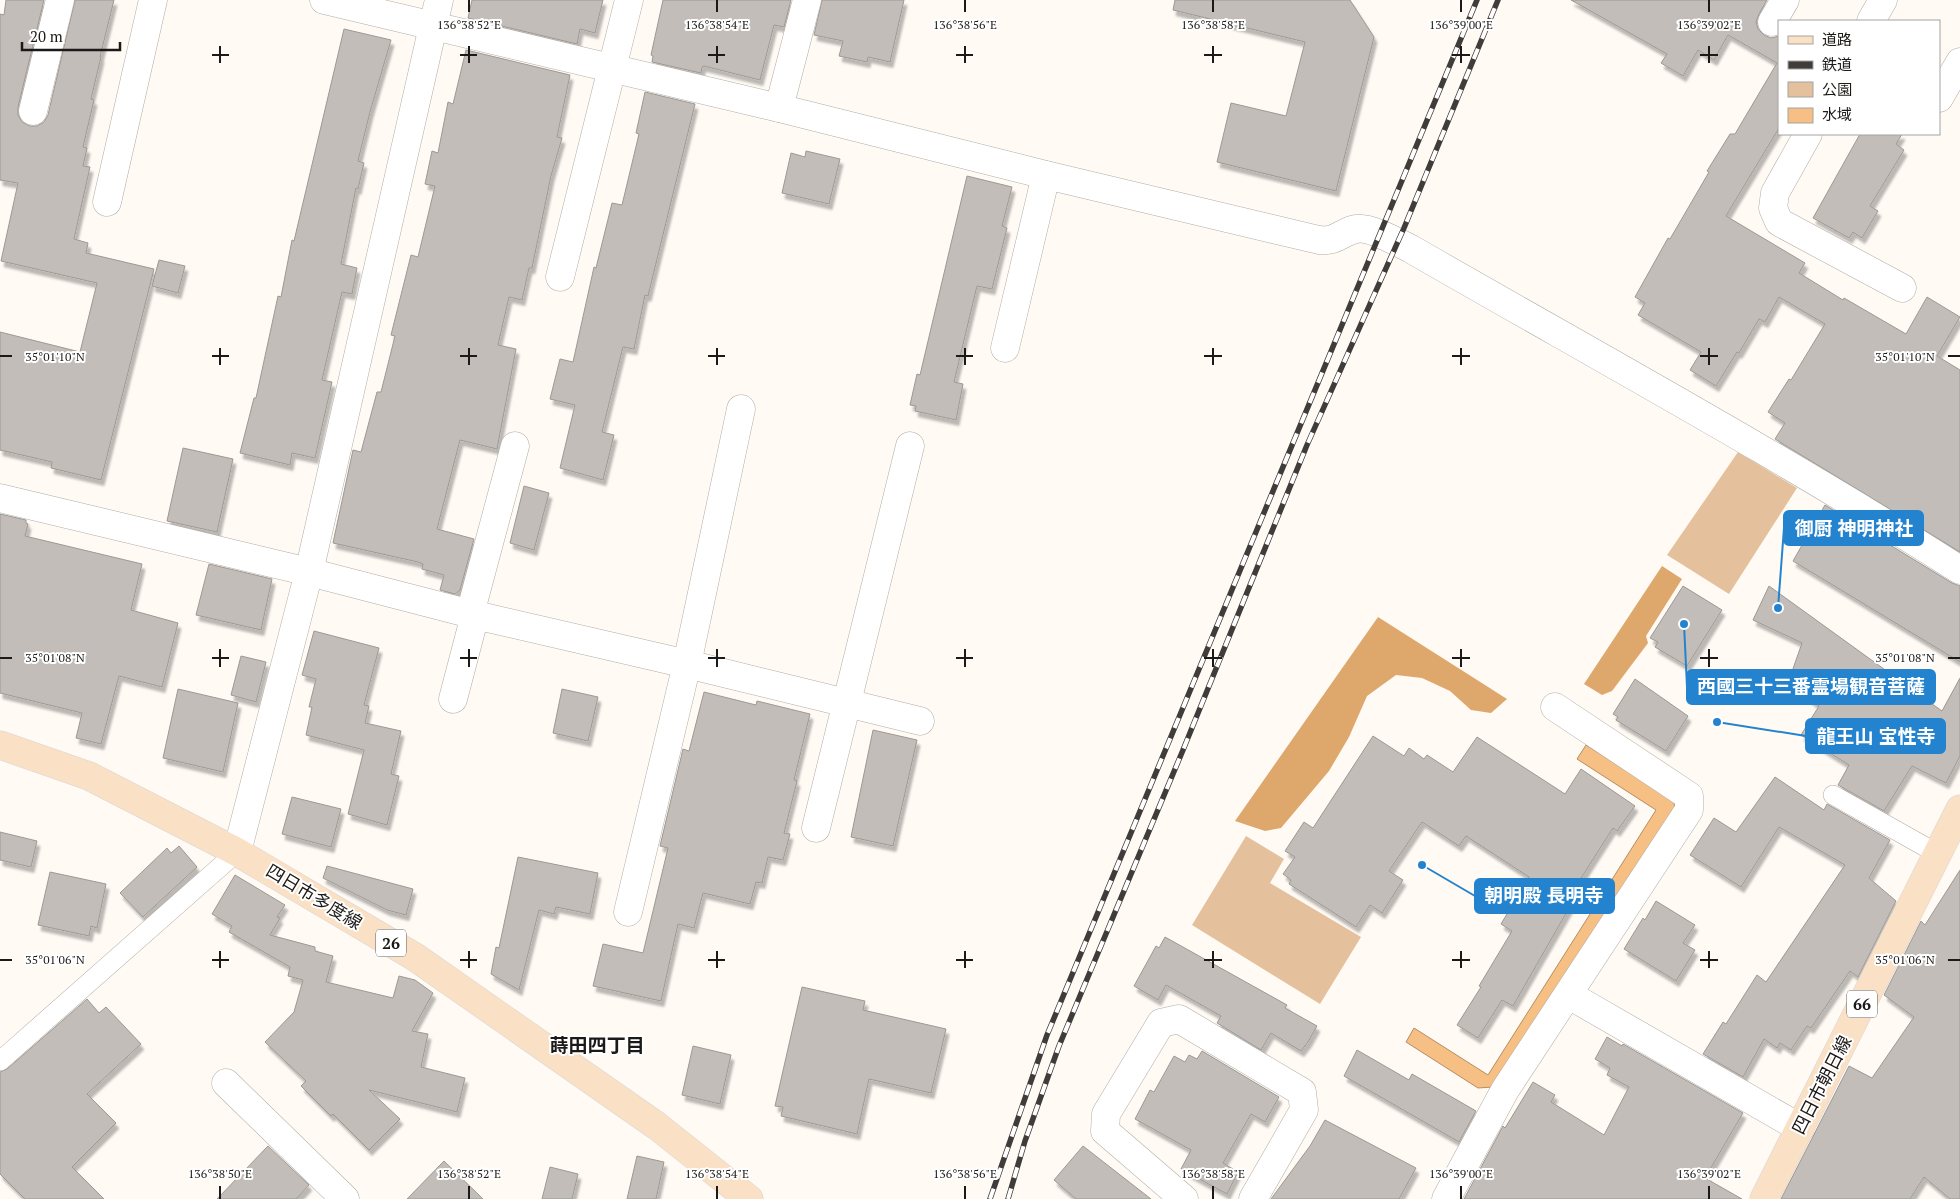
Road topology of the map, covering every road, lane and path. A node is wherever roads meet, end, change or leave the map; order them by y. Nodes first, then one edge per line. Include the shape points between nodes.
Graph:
1 (60, 0) edge
2 (153, 0) edge
3 (324, 0) edge
4 (439, 0) edge
5 (629, 0) edge
6 (807, 0) edge
7 (1883, 0) edge
8 (1872, 20) edge
9 (433, 26) junction
10 (1960, 62) edge
11 (612, 69) junction
12 (1940, 96) edge
13 (779, 108) junction
14 (33, 111) dead end
15 (1807, 135) edge
16 (1046, 175) junction
17 (107, 202) dead end
18 (560, 277) dead end
19 (1902, 288) dead end
20 (1005, 348) dead end
21 (741, 409) dead end
22 (515, 446) dead end
23 (910, 446) dead end
24 (0, 498) edge
25 (1960, 570) edge
26 (309, 572) junction
27 (473, 615) junction
28 (686, 664) junction
29 (453, 699) dead end
30 (845, 703) junction
31 (1555, 707) dead end
32 (920, 721) dead end
33 (0, 744) edge
34 (1833, 795) dead end
35 (1960, 809) edge
36 (816, 828) dead end
37 (237, 852) junction
38 (1938, 854) junction
39 (628, 912) dead end
40 (1569, 995) junction
41 (0, 1061) edge
42 (226, 1084) dead end
43 (1800, 1128) junction
44 (345, 1199) edge
45 (749, 1199) edge
46 (1184, 1199) edge
47 (1253, 1199) edge
48 (1446, 1199) edge
49 (1764, 1199) edge

1 - 14 street
2 - 17 street
3 - 9 street
4 - 9 street
5 - 11 street
6 - 13 street
7 - 8 street
9 - 11 street
9 - 26 street
10 - 12 street
11 - 13 street
11 - 18 street
13 - 16 street
15 - 19 street via 1775,193 1773,208 1779,222
16 - 20 street
16 - 25 street via 1319,240 1328,241 1356,229 1384,237 1411,249 1701,414 1887,523
21 - 28 street
22 - 27 street
23 - 30 street
24 - 26 street
26 - 27 street
26 - 37 street
27 - 28 street
27 - 29 street
28 - 30 street
28 - 39 street
30 - 32 street
30 - 36 street
31 - 40 street via 1689,796 1689,810
33 - 37 main road, 四日市多度線 / 26 via 88,776
34 - 38 lane
35 - 38 main road, 四日市朝日線 / 66
37 - 41 lane
37 - 45 main road, 四日市多度線 / 26 via 414,957 657,1126
38 - 43 main road, 四日市朝日線 / 66
40 - 43 street
40 - 48 street via 1505,1090
42 - 44 street
43 - 49 main road, 四日市朝日線 / 66
46 - 47 street via 1105,1131 1106,1114 1161,1023 1179,1019 1302,1092 1304,1110

